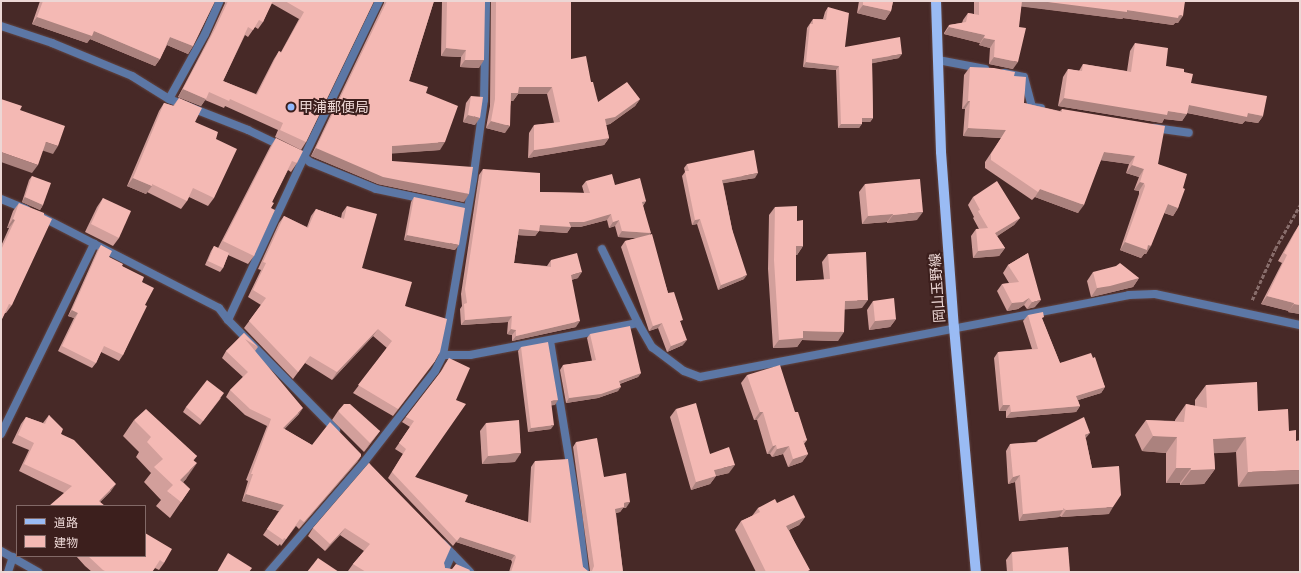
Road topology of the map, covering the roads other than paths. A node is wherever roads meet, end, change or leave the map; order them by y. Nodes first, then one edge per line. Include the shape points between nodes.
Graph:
1 (220, 1) edge
2 (380, 1) edge
3 (486, 1) edge
4 (936, 1) edge
5 (1, 26) edge
6 (938, 60) junction
7 (169, 99) junction
8 (1048, 110) edge
9 (1150, 127) edge
10 (1189, 133) dead end
11 (304, 157) junction
12 (1, 199) edge
13 (467, 208) junction
14 (94, 244) junction
15 (602, 249) dead end
16 (228, 320) junction
17 (638, 323) junction
18 (1300, 325) edge
19 (954, 327) junction
20 (550, 341) junction
21 (443, 355) junction
22 (1, 434) edge
23 (344, 438) edge
24 (436, 536) edge
25 (1, 551) edge
26 (452, 554) junction
27 (13, 557) junction
28 (8, 572) edge
29 (38, 572) edge
30 (269, 572) edge
31 (444, 572) edge
32 (470, 572) edge
33 (585, 572) edge
34 (976, 572) edge

1 - 7 street
2 - 11 street
3 - 13 street via 484,100
4 - 6 main road, 岡山玉野線
5 - 7 street via 52,43 132,76
6 - 8 street via 1024,77 1032,107
6 - 19 main road, 岡山玉野線 via 941,152
7 - 11 street via 248,130
9 - 10 street
11 - 13 street via 310,162 376,189
11 - 16 street
12 - 14 street via 46,218
13 - 21 street
14 - 16 street via 219,308
14 - 22 street
15 - 17 street
16 - 23 street
17 - 19 street via 652,347 684,372 700,376
17 - 20 street
18 - 19 street via 1155,294 1129,295
19 - 34 main road, 岡山玉野線
20 - 21 street via 470,355
20 - 33 street
21 - 30 street via 435,371 365,461
24 - 26 street
25 - 27 street
26 - 31 street
26 - 32 street
27 - 28 street
27 - 29 street

